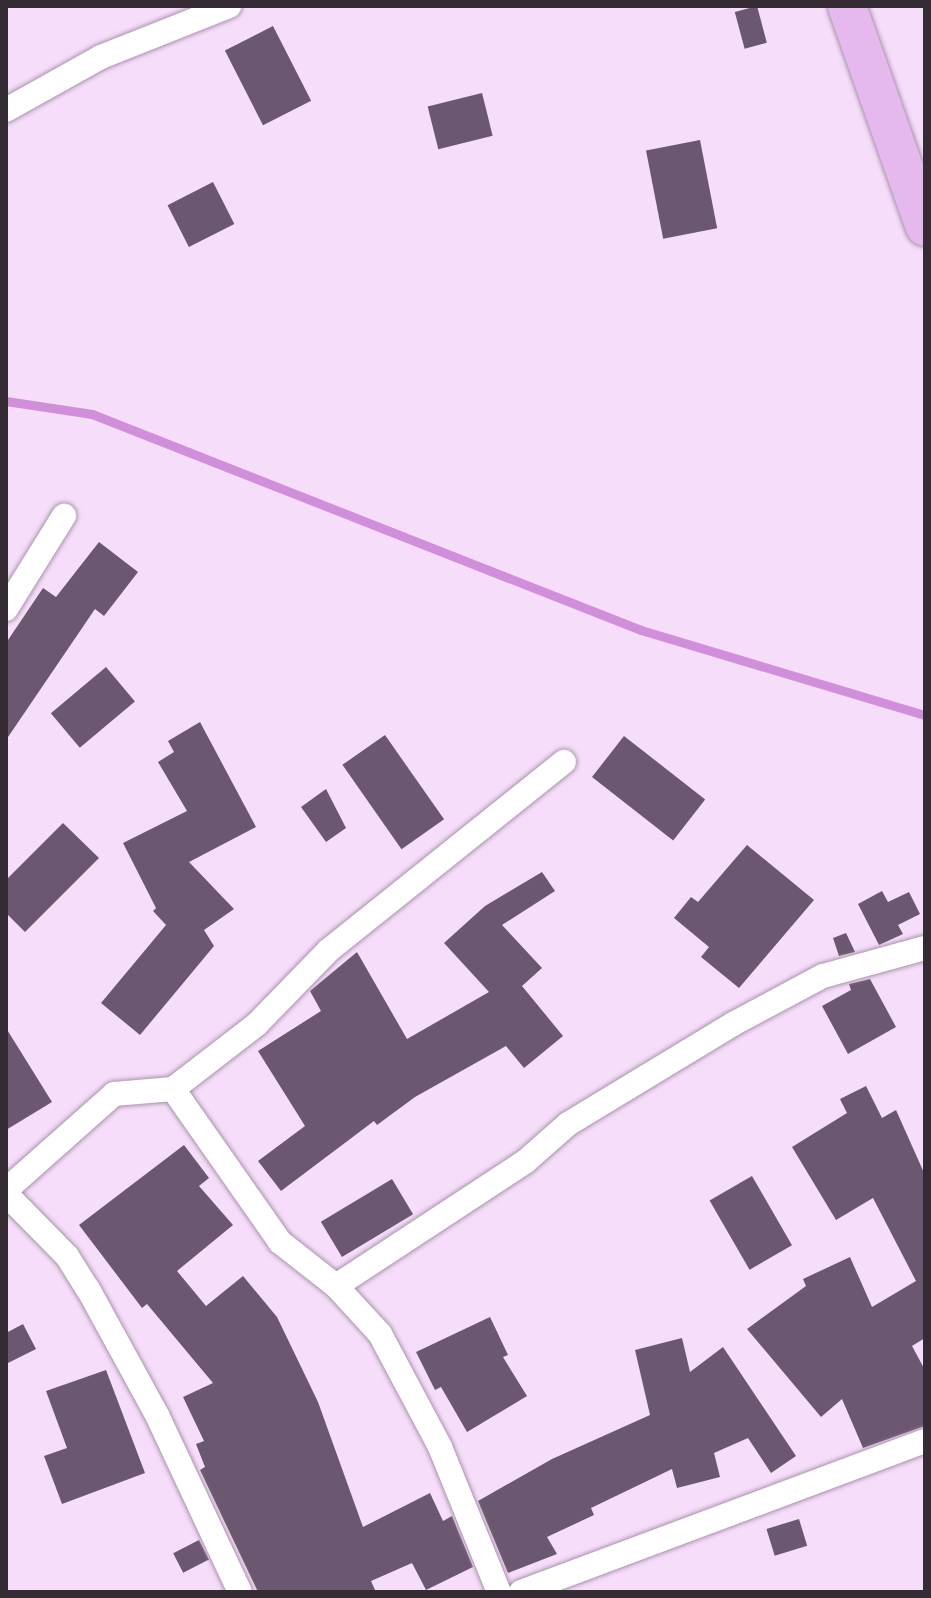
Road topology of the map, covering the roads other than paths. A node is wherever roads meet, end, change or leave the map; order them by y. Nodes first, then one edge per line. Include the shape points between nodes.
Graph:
1 (227, 6) edge
2 (847, 6) edge
3 (6, 110) edge
4 (925, 227) edge
5 (64, 516) dead end
6 (6, 609) edge
7 (564, 762) dead end
8 (925, 948) edge
9 (173, 1089) junction
10 (6, 1192) edge
11 (336, 1286) junction
12 (925, 1441) edge
13 (240, 1592) edge
14 (499, 1592) edge
15 (521, 1592) edge

1 - 3 street via 101,57
2 - 4 main road
5 - 6 street
7 - 9 street via 329,950 257,1024
8 - 11 street via 823,976 733,1024 568,1124 526,1161
9 - 10 street via 114,1094
9 - 11 street via 280,1242
10 - 13 street via 67,1256 88,1289 157,1415
11 - 14 street via 380,1334 410,1388
12 - 15 street

